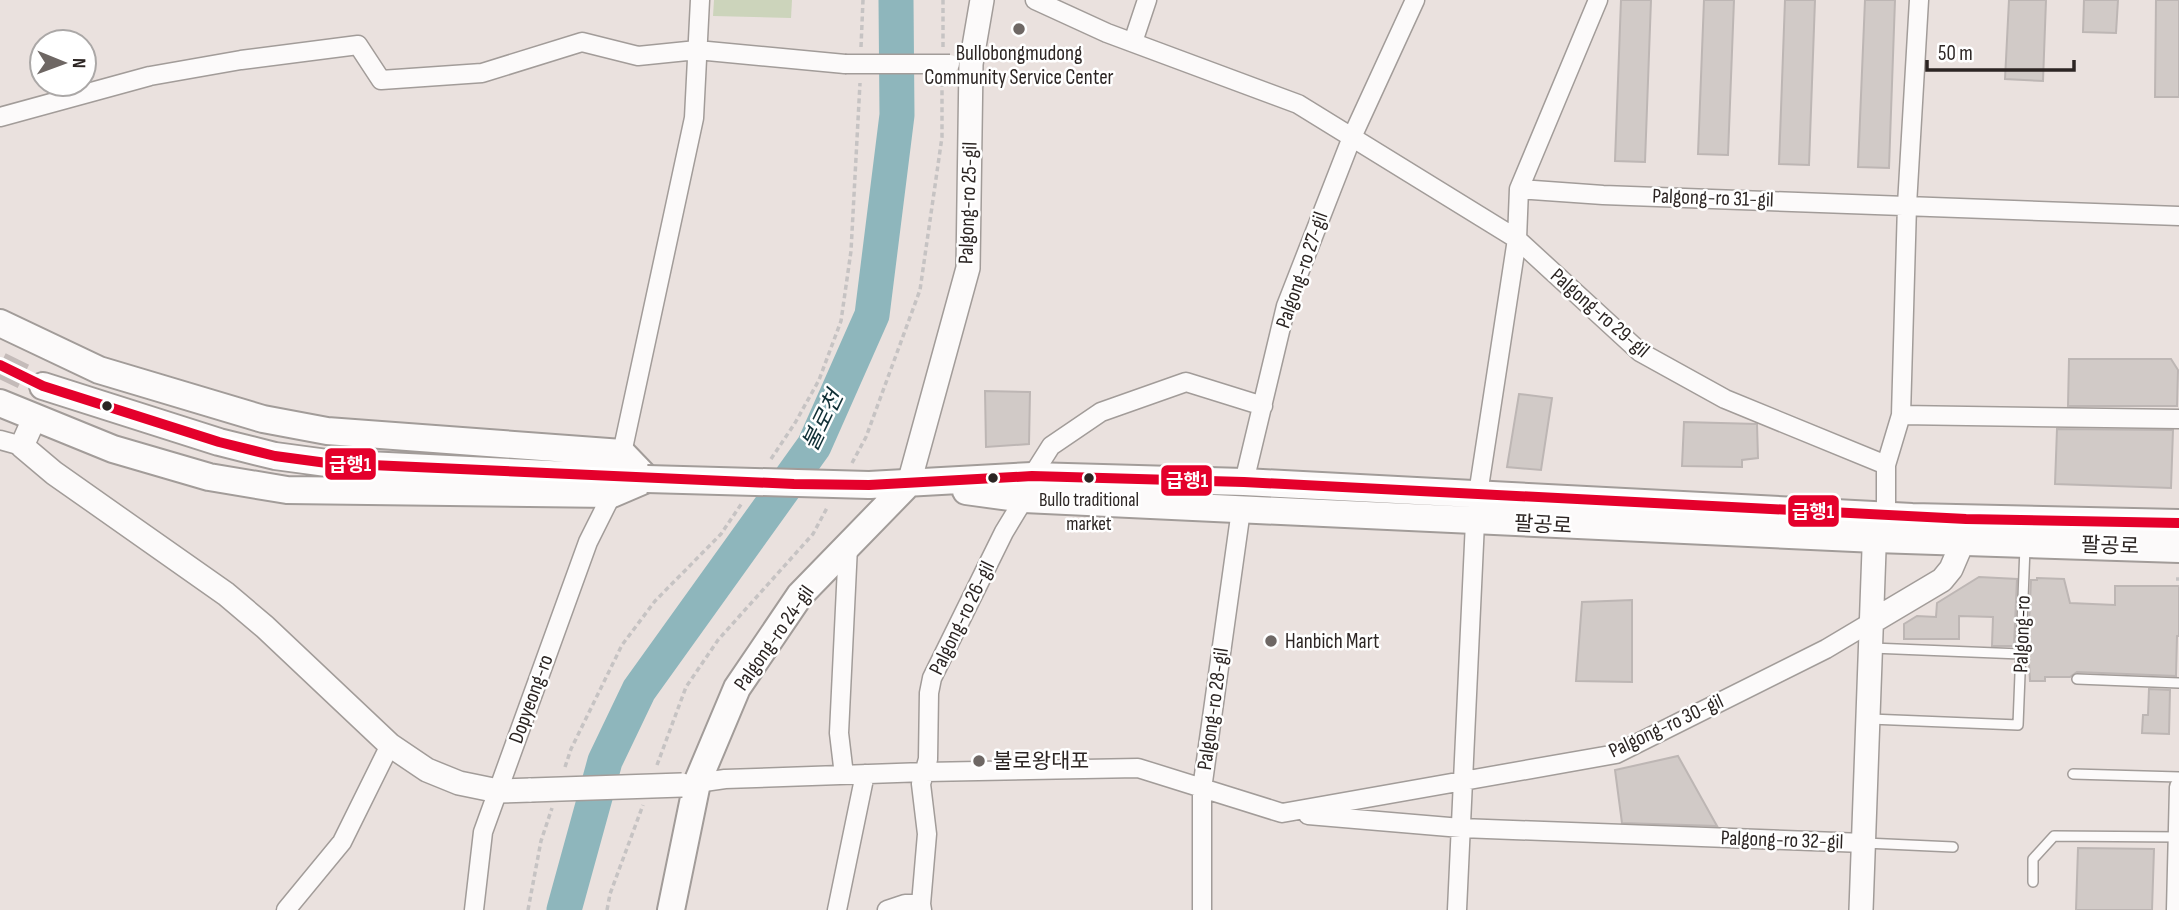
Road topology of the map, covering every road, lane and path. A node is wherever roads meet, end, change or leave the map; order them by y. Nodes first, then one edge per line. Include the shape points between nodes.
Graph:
1 (700, 0) edge
2 (982, 0) edge
3 (1035, 0) edge
4 (1147, 0) edge
5 (1415, 0) edge
6 (1598, 0) edge
7 (1919, 0) edge
8 (1133, 42) junction
9 (697, 50) junction
10 (961, 64) junction
11 (0, 117) edge
12 (1352, 137) junction
13 (1519, 188) junction
14 (1907, 205) junction
15 (2179, 216) edge
16 (1517, 239) junction
17 (0, 323) edge
18 (43, 386) tunnel mouth
19 (0, 403) edge
20 (1263, 406) junction
21 (1901, 415) junction
22 (34, 419) junction
23 (2179, 419) edge
24 (11, 443) edge
25 (622, 453) junction
26 (1886, 465) junction
27 (647, 479) junction
28 (1244, 482) junction
29 (909, 483) junction
30 (1028, 487) junction
31 (1478, 494) junction
32 (612, 495) junction
33 (1241, 510) junction
34 (1475, 522) junction
35 (1879, 523) junction
36 (2179, 523) edge
37 (1963, 541) junction
38 (2025, 543) junction
39 (848, 545) junction
40 (2179, 549) edge
41 (1873, 621) junction
42 (1871, 648) junction
43 (2021, 654) junction
44 (2077, 679) dead end
45 (2179, 683) edge
46 (1869, 719) junction
47 (390, 745) junction
48 (925, 772) junction
49 (865, 774) junction
50 (2073, 774) dead end
51 (844, 775) junction
52 (2179, 777) edge
53 (1462, 783) junction
54 (689, 784) junction
55 (2179, 787) edge
56 (1202, 789) junction
57 (498, 791) junction
58 (1282, 813) junction
59 (1461, 828) junction
60 (1701, 837) joint
61 (2178, 837) edge
62 (1864, 843) junction
63 (1953, 847) dead end
64 (2178, 872) edge
65 (2033, 882) dead end
66 (921, 907) edge
67 (286, 910) edge
68 (474, 910) edge
69 (671, 910) edge
70 (837, 910) edge
71 (887, 910) edge
72 (1202, 910) edge
73 (1457, 910) edge
74 (1861, 910) edge
75 (2176, 910) edge

1 - 9 street
2 - 10 street, Palgong-ro 25-gil
3 - 8 street
4 - 8 street
5 - 12 street, Palgong-ro 27-gil
6 - 13 street
7 - 14 street
8 - 12 street via 1298,104
9 - 10 street, bridge via 845,64
9 - 11 street via 638,56 582,42 482,73 381,80 358,45 150,76
9 - 25 street via 694,118
10 - 29 street, Palgong-ro 25-gil via 968,268
12 - 16 street, Palgong-ro 29-gil
12 - 20 street, Palgong-ro 27-gil via 1286,306
13 - 14 street, Palgong-ro 31-gil
13 - 16 street
14 - 15 street, Palgong-ro 31-gil
14 - 21 street
16 - 26 street, Palgong-ro 29-gil via 1640,352 1725,399
16 - 31 street
17 - 25 main road via 99,370 263,419 327,431
18 - 27 main road via 275,456 327,463
19 - 22 main road
20 - 28 street, Palgong-ro 27-gil
20 - 30 street, Palgong-ro 26-gil via 1186,382 1101,412 1051,446
21 - 23 street
21 - 26 street
22 - 24 street
22 - 32 main road via 113,449 209,477 286,490
24 - 47 street via 226,594
25 - 27 main road
26 - 35 street
27 - 29 main road, 팔공로, bridge
27 - 32 main road
28 - 30 main road
28 - 31 main road
29 - 30 main road, 팔공로
29 - 39 main road, Palgong-ro 24-gil
30 - 33 main road, 팔공로
30 - 48 street, Palgong-ro 26-gil via 934,671
31 - 35 main road
32 - 57 street, Dopyeong-ro via 589,542
33 - 34 main road, 팔공로
33 - 56 street, Palgong-ro 28-gil
34 - 35 main road, 팔공로
34 - 53 street
35 - 36 main road
35 - 37 main road, 팔공로
35 - 41 street, Palgong-ro 32-gil
37 - 38 main road, 팔공로
37 - 41 street via 1942,580
38 - 40 main road, 팔공로
38 - 43 lane, Palgong-ro
39 - 51 street via 839,733
39 - 54 main road, Palgong-ro 24-gil via 800,595 737,688
41 - 42 street, Palgong-ro 32-gil
41 - 53 street, Palgong-ro 30-gil via 1616,754
42 - 43 lane
42 - 46 street, Palgong-ro 32-gil
43 - 46 lane, Palgong-ro via 2018,725
44 - 45 lane
46 - 62 street, Palgong-ro 32-gil
47 - 57 street via 445,779
47 - 67 street via 342,842
48 - 49 street
48 - 56 street, Palgong-ro 30-gil via 1138,768
48 - 66 street, Palgong-ro 26-gil via 921,784 928,834
49 - 51 street
49 - 70 street
50 - 52 lane
51 - 54 street
53 - 58 street, Palgong-ro 30-gil
53 - 59 street
54 - 57 street, bridge
54 - 69 main road, Palgong-ro 24-gil
55 - 61 street
56 - 58 street, Palgong-ro 30-gil
56 - 72 street, Palgong-ro 28-gil
57 - 68 street, Dopyeong-ro via 483,832
58 - 59 street, Palgong-ro 30-gil
59 - 60 street, Palgong-ro 30-gil
59 - 73 street
60 - 62 street, Palgong-ro 32-gil
61 - 64 street
61 - 65 lane via 2054,836 2033,859
62 - 63 lane
62 - 74 street, Palgong-ro 32-gil
64 - 75 street
66 - 71 street via 905,904

